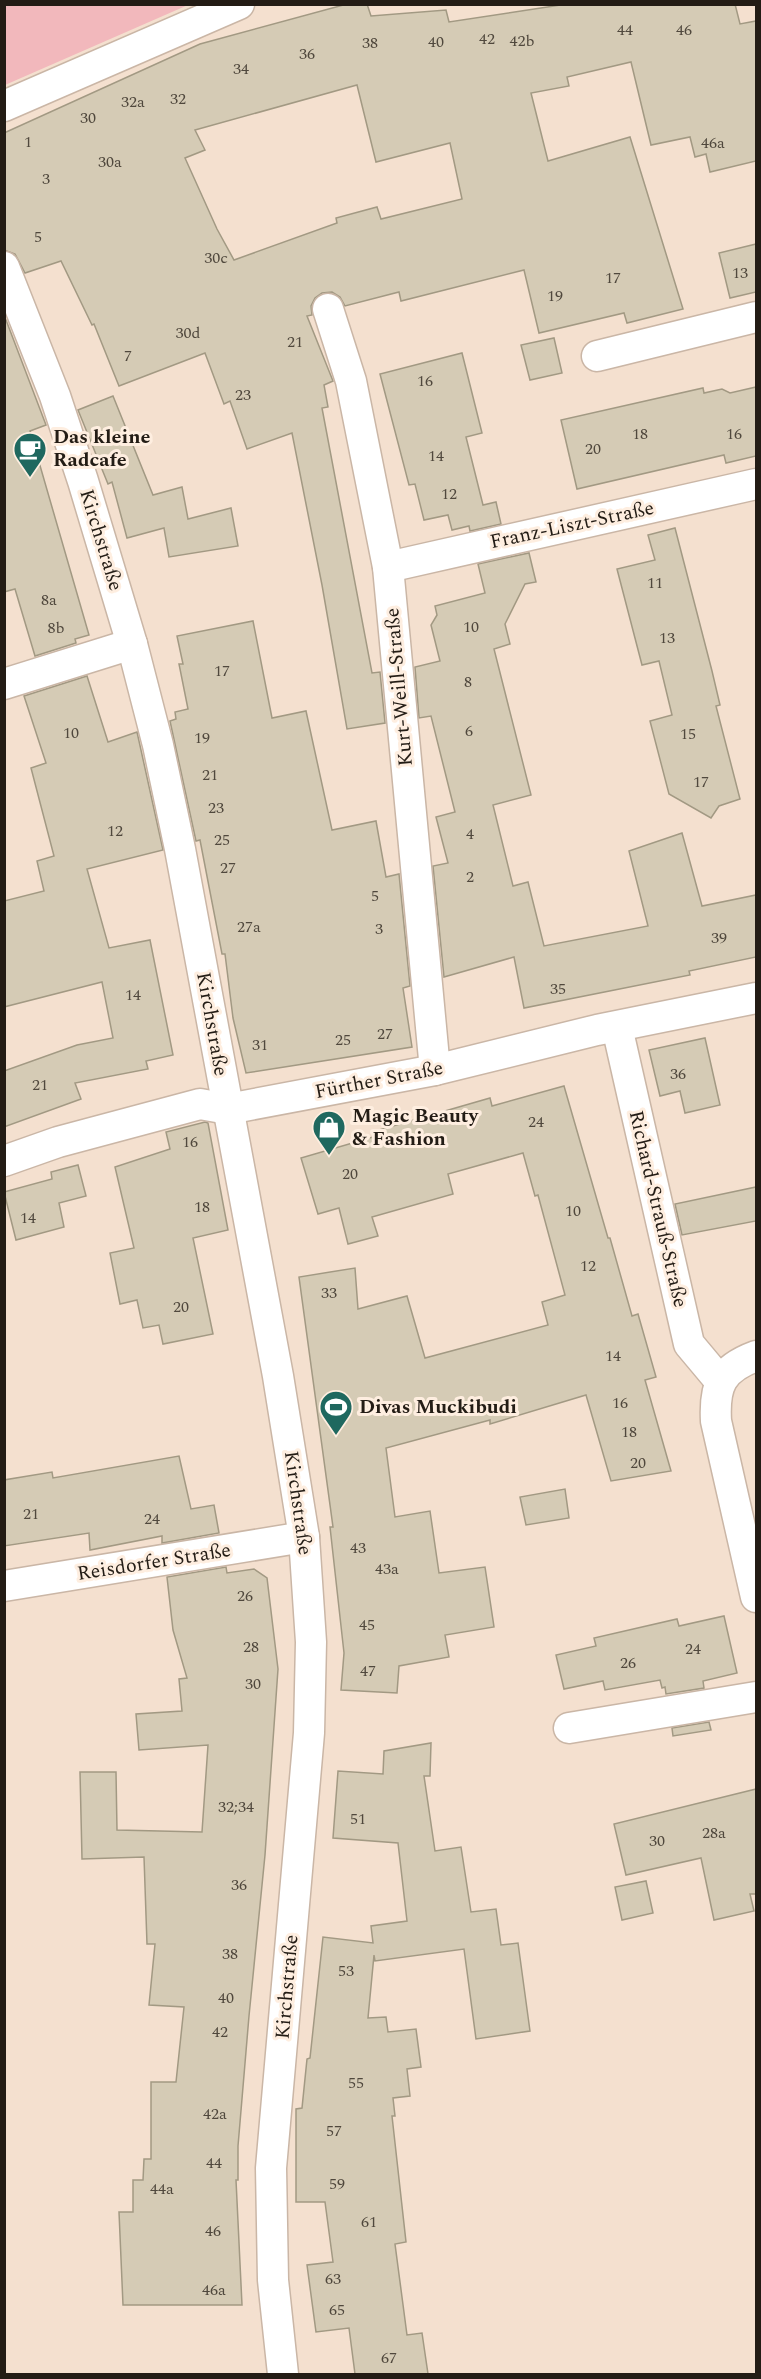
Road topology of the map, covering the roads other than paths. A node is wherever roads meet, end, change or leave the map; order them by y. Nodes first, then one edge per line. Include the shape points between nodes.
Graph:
1 (239, 4) edge
2 (4, 106) edge
3 (4, 267) edge
4 (328, 309) dead end
5 (756, 317) edge
6 (597, 356) dead end
7 (756, 484) edge
8 (388, 567) junction
9 (132, 644) junction
10 (4, 684) edge
11 (756, 998) edge
12 (617, 1027) junction
13 (435, 1070) junction
14 (228, 1109) junction
15 (4, 1161) edge
16 (756, 1356) edge
17 (720, 1381) junction
18 (304, 1537) junction
19 (4, 1586) edge
20 (756, 1598) edge
21 (756, 1697) edge
22 (569, 1728) dead end
23 (284, 2374) edge

1 - 2 street
3 - 9 street, Kirchstraße via 62,416
4 - 8 street, Kurt-Weill-Straße via 351,381
5 - 6 street
7 - 8 street, Franz-Liszt-Straße
8 - 13 street, Kurt-Weill-Straße
9 - 10 street
9 - 14 street, Kirchstraße via 170,795
11 - 12 street, Fürther Straße
12 - 13 street, Fürther Straße
12 - 17 street, Richard-Strauß-Straße via 689,1344
13 - 14 street, Fürther Straße
14 - 15 street, Fürther Straße via 200,1104
14 - 18 street, Kirchstraße
16 - 17 street via 731,1369
17 - 20 street via 716,1421
18 - 19 street, Reisdorfer Straße
18 - 23 street, Kirchstraße via 311,1642 309,1723 271,2168 273,2280
21 - 22 street

